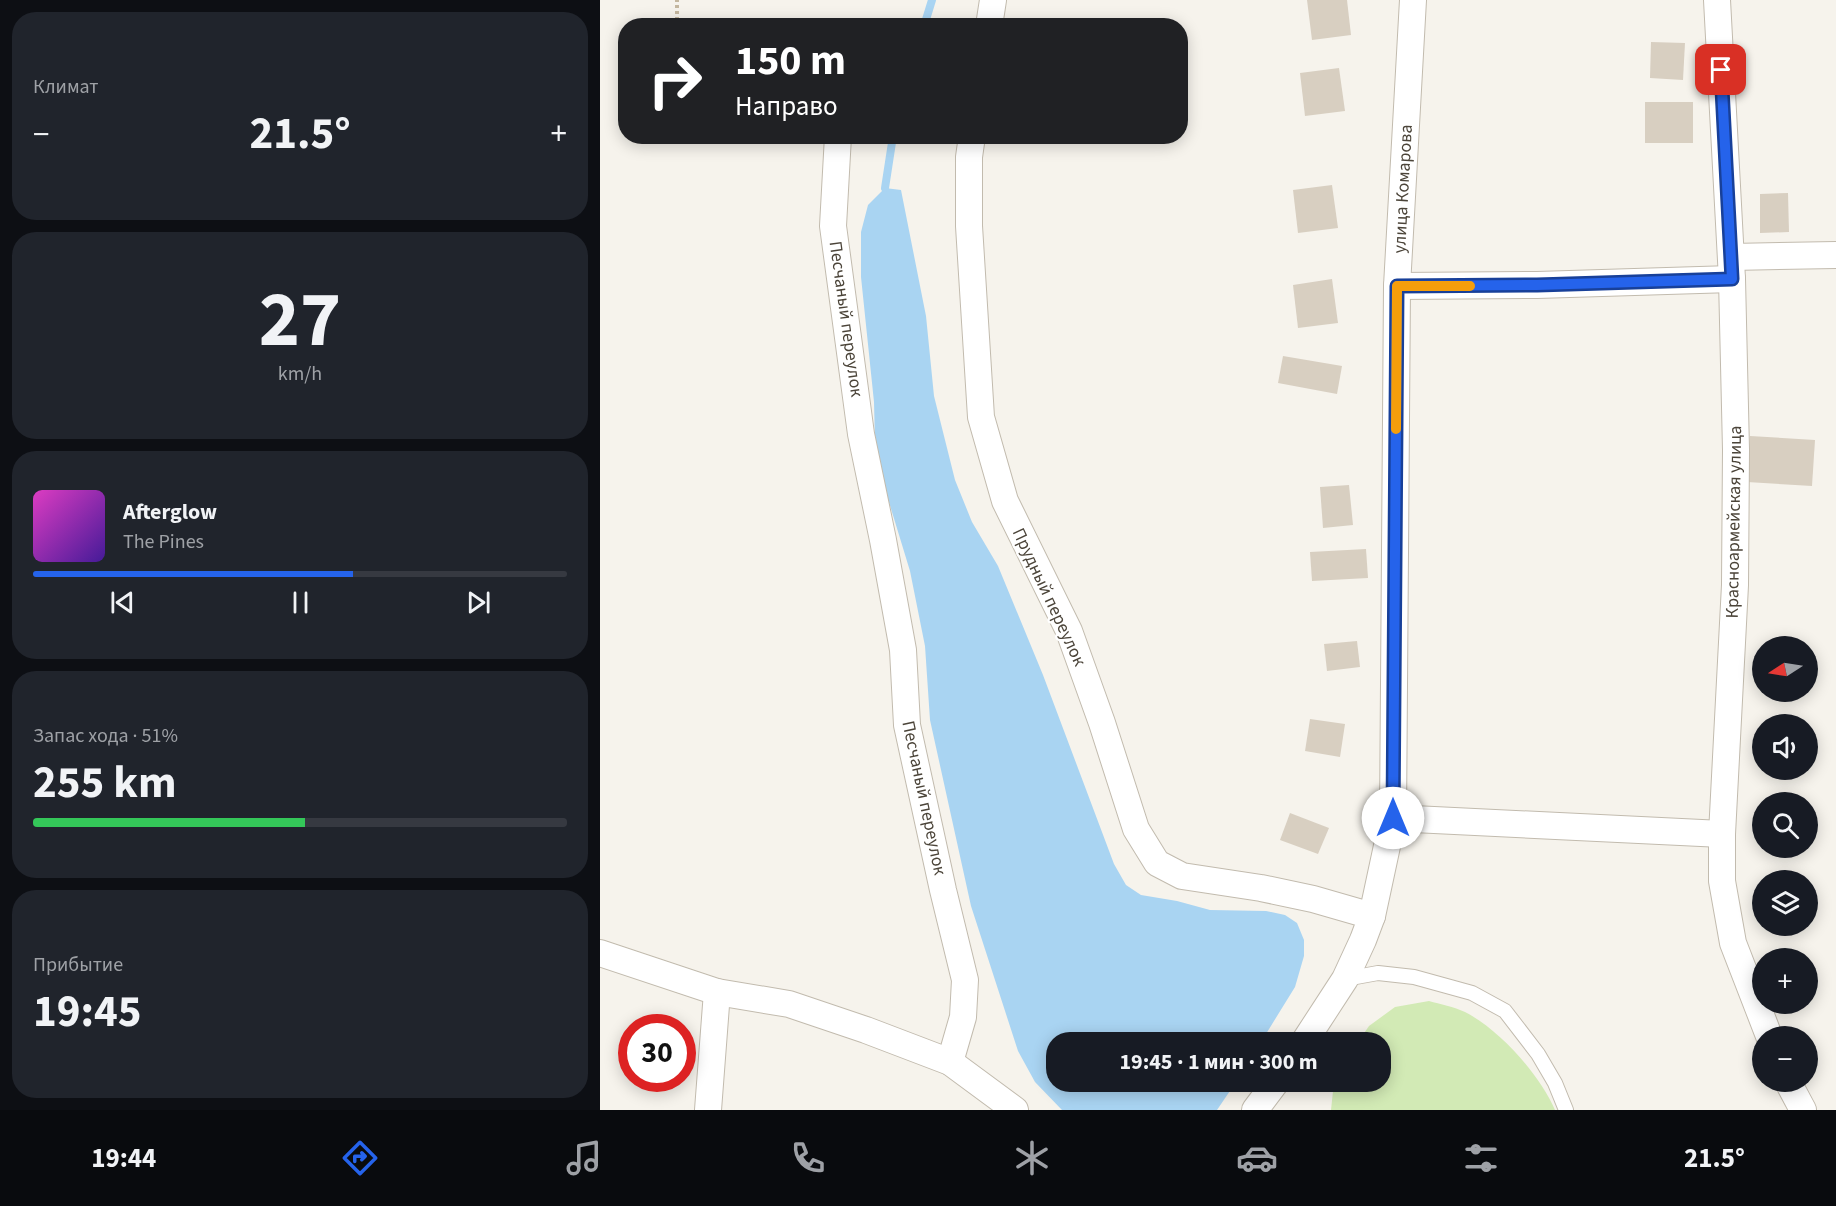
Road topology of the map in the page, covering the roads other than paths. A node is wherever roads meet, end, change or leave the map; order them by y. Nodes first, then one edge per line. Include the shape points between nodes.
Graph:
1 (993, 0) edge
2 (1413, 0) edge
3 (1717, 0) edge
4 (990, 18) edge
5 (838, 144) edge
6 (971, 144) edge
7 (1836, 255) edge
8 (1731, 268) junction
9 (1397, 286) junction
10 (1393, 818) junction
11 (1722, 834) junction
12 (1372, 916) junction
13 (600, 953) edge
14 (1345, 979) junction
15 (717, 992) junction
16 (1765, 1026) edge
17 (1311, 1032) edge
18 (950, 1062) junction
19 (1268, 1092) edge
20 (1793, 1092) edge
21 (708, 1110) edge
22 (1015, 1110) edge
23 (1255, 1110) edge
24 (1566, 1110) edge
25 (1803, 1110) edge

1 - 4 street
2 - 9 street, улица Комарова
3 - 8 street, Красноармейская улица
5 - 18 street, Песчаный переулок via 833,226 861,434 903,650 907,725 965,980 963,1017
6 - 12 street, Прудный переулок via 969,226 981,417 1005,501 1069,632 1136,829 1157,863 1182,876 1261,888
7 - 8 street
8 - 9 street via 1537,285
8 - 11 street, Красноармейская улица via 1735,585
9 - 10 street, улица Комарова
10 - 11 street
10 - 12 street, улица Комарова
11 - 16 street, Красноармейская улица via 1722,881 1733,943
12 - 14 street, улица Комарова
13 - 15 street
14 - 17 street, улица Комарова
14 - 24 lane via 1378,973 1414,977 1472,993 1505,1011 1556,1083
15 - 18 street via 789,1005
15 - 21 street
18 - 22 street
19 - 23 street
20 - 25 street

